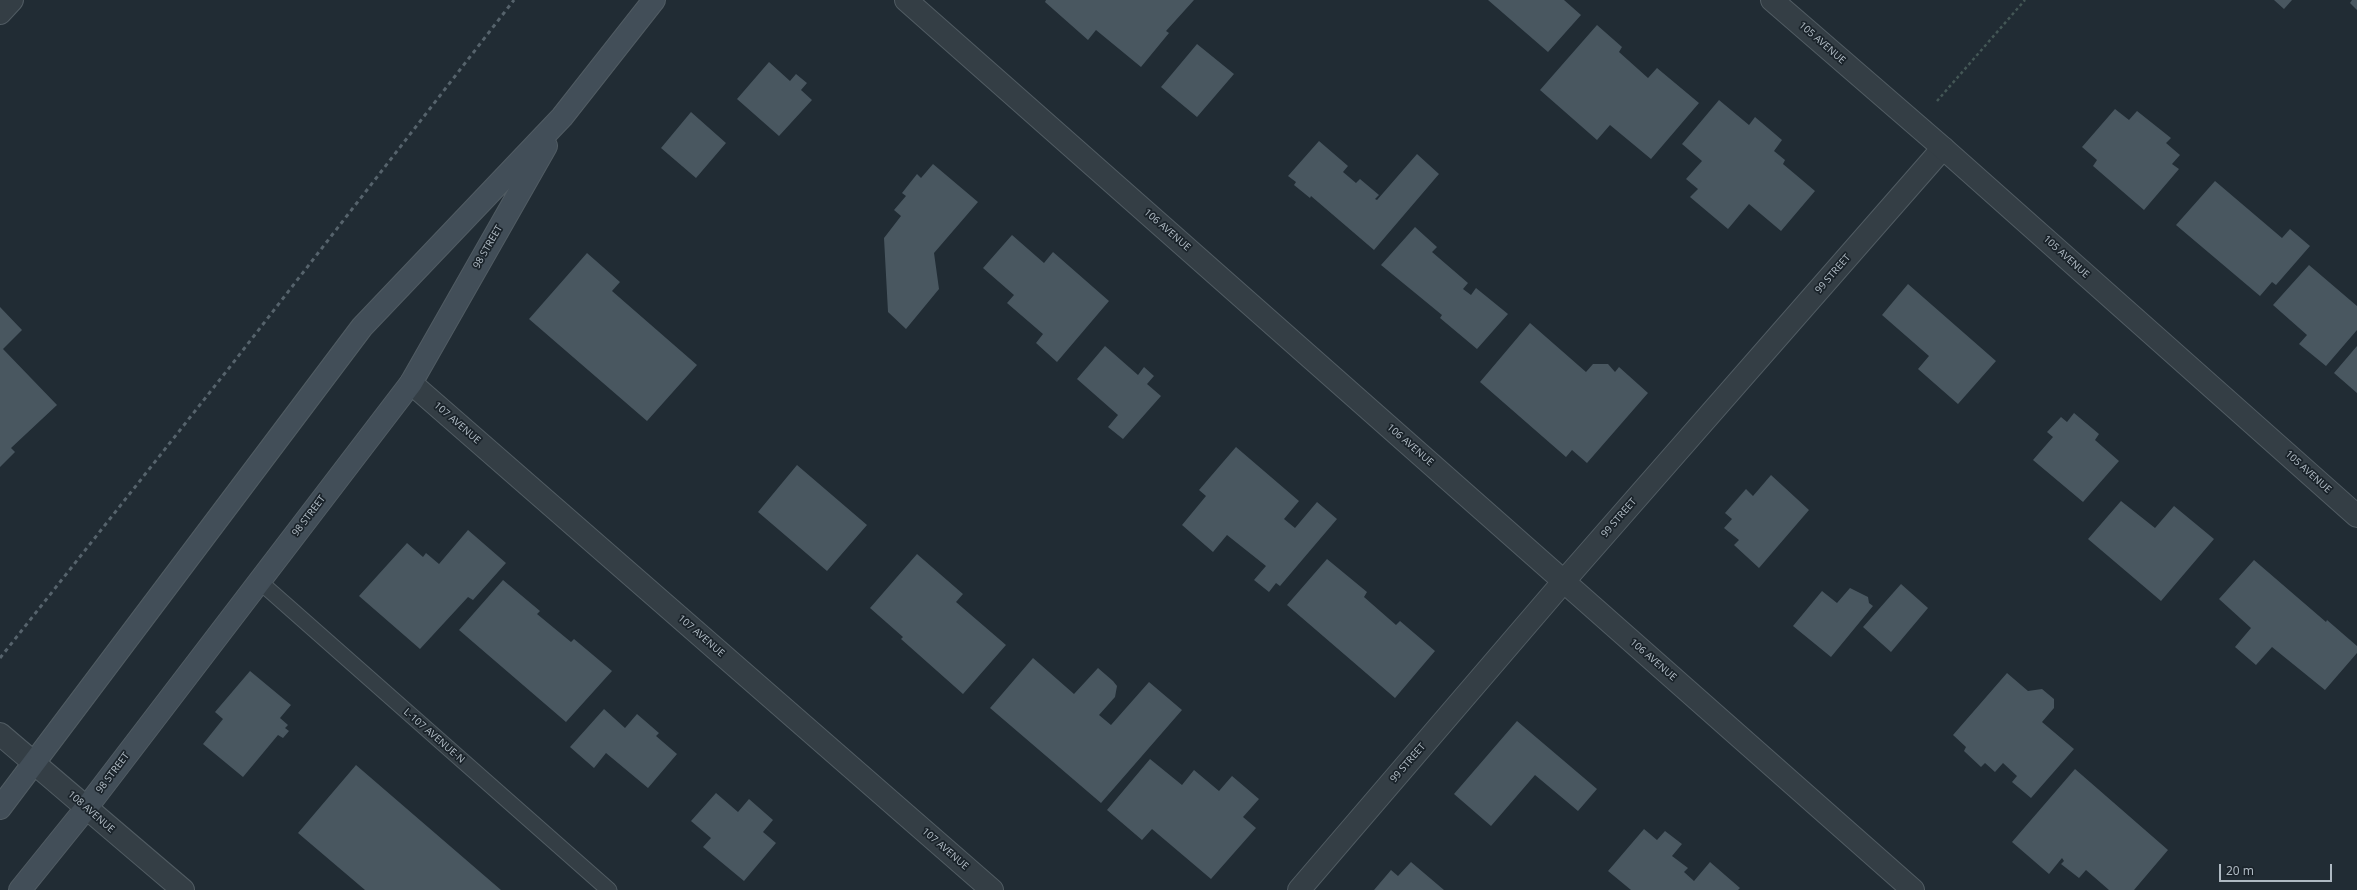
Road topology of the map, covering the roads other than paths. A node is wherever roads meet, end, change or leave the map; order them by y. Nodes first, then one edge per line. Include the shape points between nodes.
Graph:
1 (12, 0) edge
2 (654, 0) edge
3 (906, 0) edge
4 (1772, 0) edge
5 (0, 13) edge
6 (562, 117) junction
7 (1943, 148) junction
8 (411, 382) junction
9 (2357, 516) edge
10 (259, 581) junction
11 (1564, 581) junction
12 (0, 734) edge
13 (35, 764) junction
14 (86, 807) junction
15 (0, 808) edge
16 (20, 890) edge
17 (183, 890) edge
18 (609, 890) edge
19 (992, 890) edge
20 (1299, 890) edge
21 (1913, 890) edge

1 - 5 street
2 - 6 main road, 98 STREET
3 - 11 street, 106 AVENUE
4 - 7 street, 105 AVENUE
6 - 8 main road, 98 STREET
6 - 13 main road, 98 STREET via 362,327
7 - 9 street, 105 AVENUE
7 - 11 street, 99 STREET
8 - 10 main road, 98 STREET
8 - 19 street, 107 AVENUE
10 - 14 main road, 98 STREET
10 - 18 lane, L-107 AVENUE-N
11 - 20 street, 99 STREET
11 - 21 street, 106 AVENUE
12 - 13 street, 108 AVENUE
13 - 14 street, 108 AVENUE
13 - 15 main road, 98 STREET
14 - 16 main road, 98 STREET
14 - 17 street, 108 AVENUE

